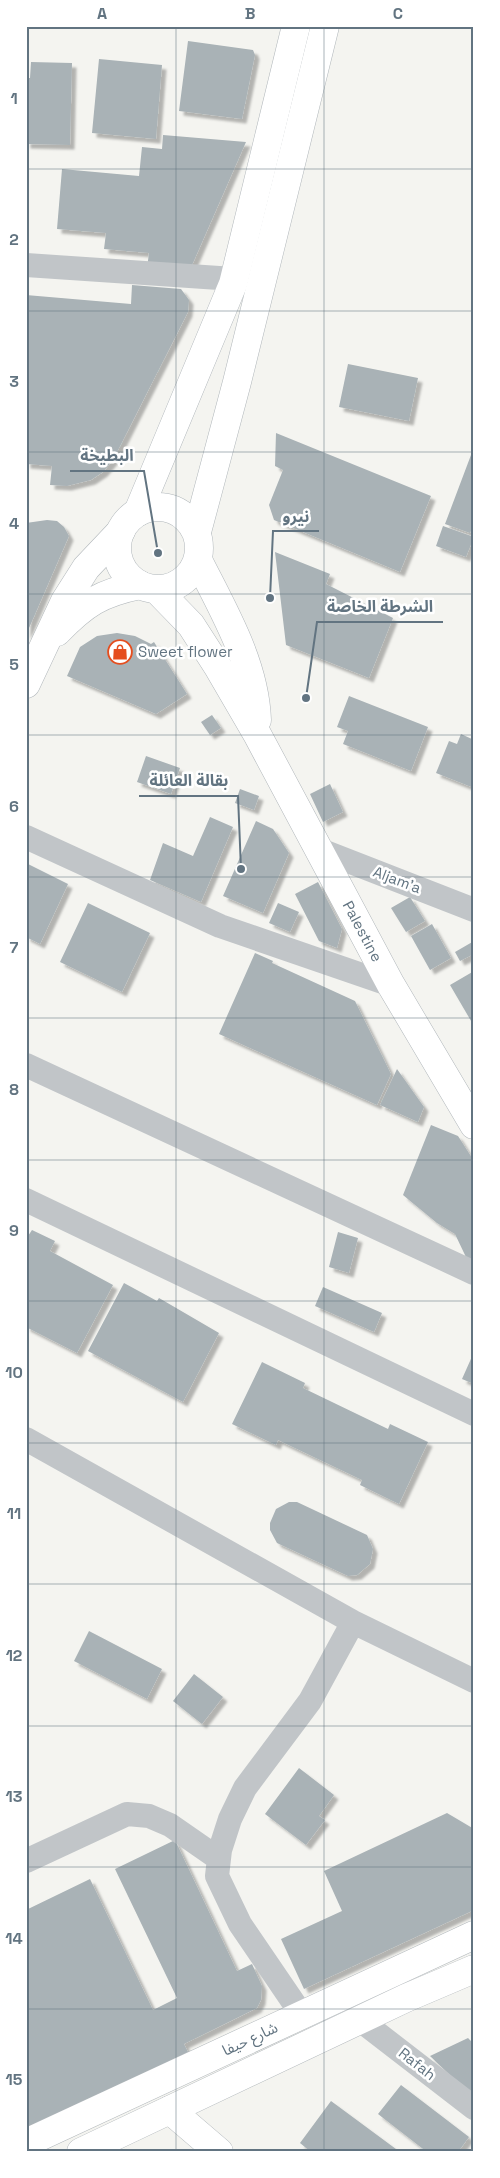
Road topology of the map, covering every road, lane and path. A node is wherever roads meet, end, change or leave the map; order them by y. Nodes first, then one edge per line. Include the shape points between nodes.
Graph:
1 (296, 26) edge
2 (325, 26) edge
3 (26, 265) edge
4 (234, 279) junction
5 (129, 522) junction
6 (197, 532) junction
7 (198, 560) junction
8 (148, 587) junction
9 (48, 642) junction
10 (26, 684) edge
11 (257, 734) junction
12 (26, 837) edge
13 (320, 850) junction
14 (474, 910) edge
15 (391, 985) junction
16 (26, 1065) edge
17 (474, 1125) edge
18 (26, 1200) edge
19 (474, 1273) edge
20 (474, 1414) edge
21 (26, 1440) edge
22 (352, 1622) junction
23 (474, 1681) edge
24 (219, 1859) junction
25 (26, 1860) edge
26 (474, 1935) edge
27 (474, 1969) edge
28 (302, 2015) junction
29 (360, 2020) junction
30 (474, 2108) edge
31 (170, 2110) junction
32 (26, 2143) edge
33 (81, 2152) edge
34 (219, 2152) edge

1 - 4 main road
2 - 6 main road
3 - 4 street
4 - 5 main road via 213,336
5 - 6 main road via 151,507 166,507 189,520
5 - 8 main road via 118,544 118,558 132,580
5 - 9 main road via 86,568 65,601
6 - 7 main road
7 - 8 main road via 182,582 170,588
7 - 11 main road via 238,638 256,705
8 - 9 main road via 113,590 96,598 76,612
8 - 11 main road, Palestine via 190,625
9 - 10 main road
11 - 13 main road, Palestine
12 - 15 street via 220,926
13 - 14 street, Aljam'a
13 - 15 main road, Palestine
15 - 17 main road, Palestine
16 - 19 street
18 - 20 street
21 - 22 street
22 - 23 street
22 - 24 street via 310,1701 245,1788 230,1819
24 - 25 street via 170,1824 149,1816 127,1814
24 - 28 street via 217,1876 240,1924
26 - 28 main road, شارع حيفا
27 - 29 main road
28 - 32 main road, شارع حيفا
29 - 30 street, Rafah
29 - 31 main road
31 - 33 main road
31 - 34 main road

